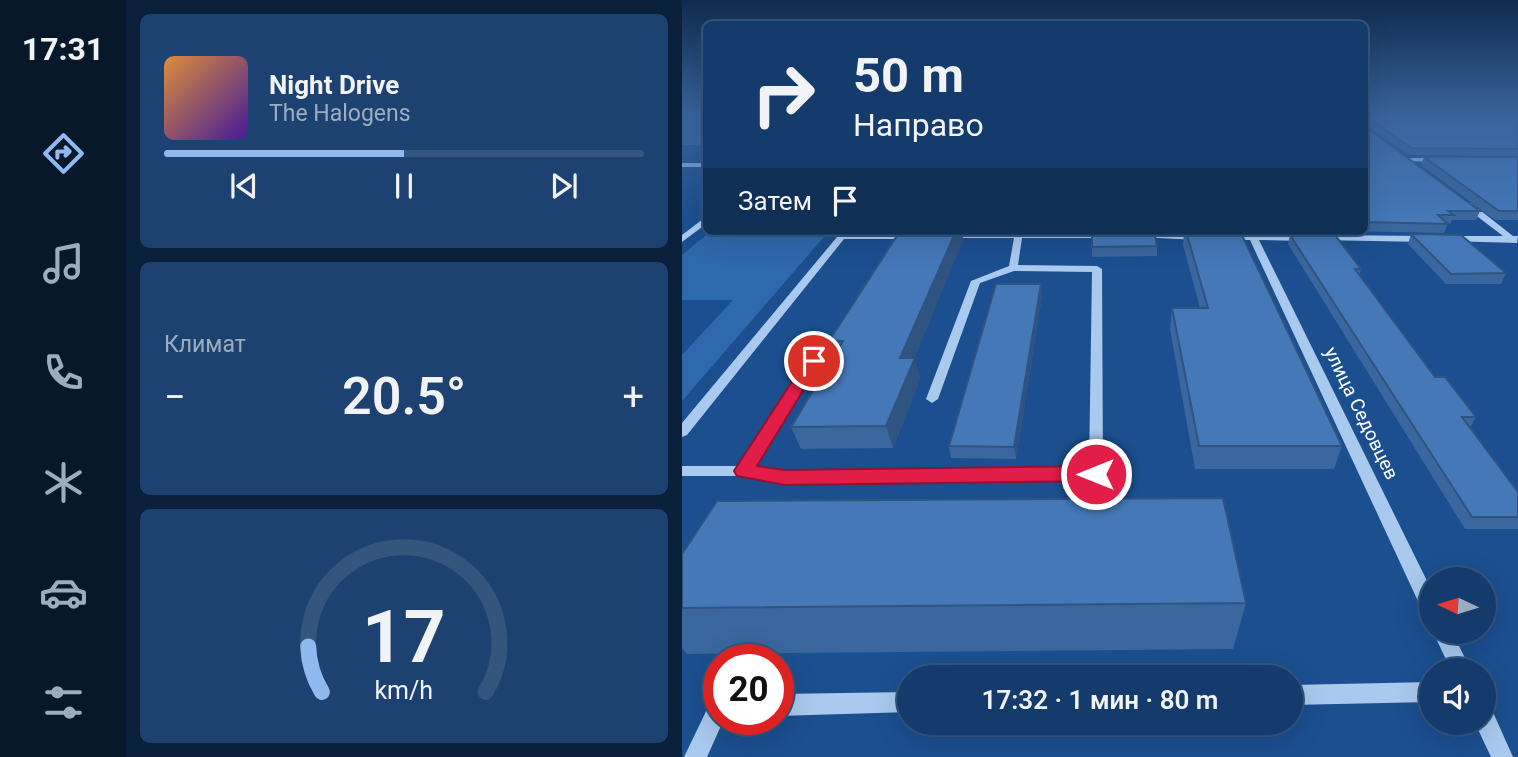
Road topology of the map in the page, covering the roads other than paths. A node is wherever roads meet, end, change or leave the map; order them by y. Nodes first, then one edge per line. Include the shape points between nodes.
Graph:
1 (1398, 152) edge
2 (1409, 160) junction
3 (1450, 160) edge
4 (682, 165) edge
5 (703, 165) edge
6 (1419, 168) edge
7 (1461, 200) edge
8 (703, 223) edge
9 (843, 235) edge
10 (1019, 235) edge
11 (1129, 235) edge
12 (684, 237) edge
13 (1253, 237) junction
14 (1430, 239) edge
15 (1444, 239) edge
16 (1516, 241) edge
17 (1013, 268) junction
18 (814, 361) dead end
19 (932, 399) dead end
20 (682, 432) edge
21 (682, 471) edge
22 (744, 471) junction
23 (1419, 583) edge
24 (1419, 692) edge
25 (1303, 695) edge
26 (897, 702) edge
27 (794, 705) edge
28 (705, 735) edge
29 (1492, 735) edge
30 (695, 757) edge
31 (1502, 757) edge

1 - 2 street
2 - 3 street
2 - 6 street
4 - 5 street
7 - 16 street
8 - 12 street
9 - 20 street
10 - 17 street
11 - 13 street
13 - 14 street
13 - 23 street, улица Седовцев
15 - 16 street
17 - 19 lane via 976,281
17 - 22 street via 1097,269 1096,474 785,477
18 - 22 street
21 - 22 lane
24 - 25 street
26 - 27 lane
28 - 30 street
29 - 31 street

